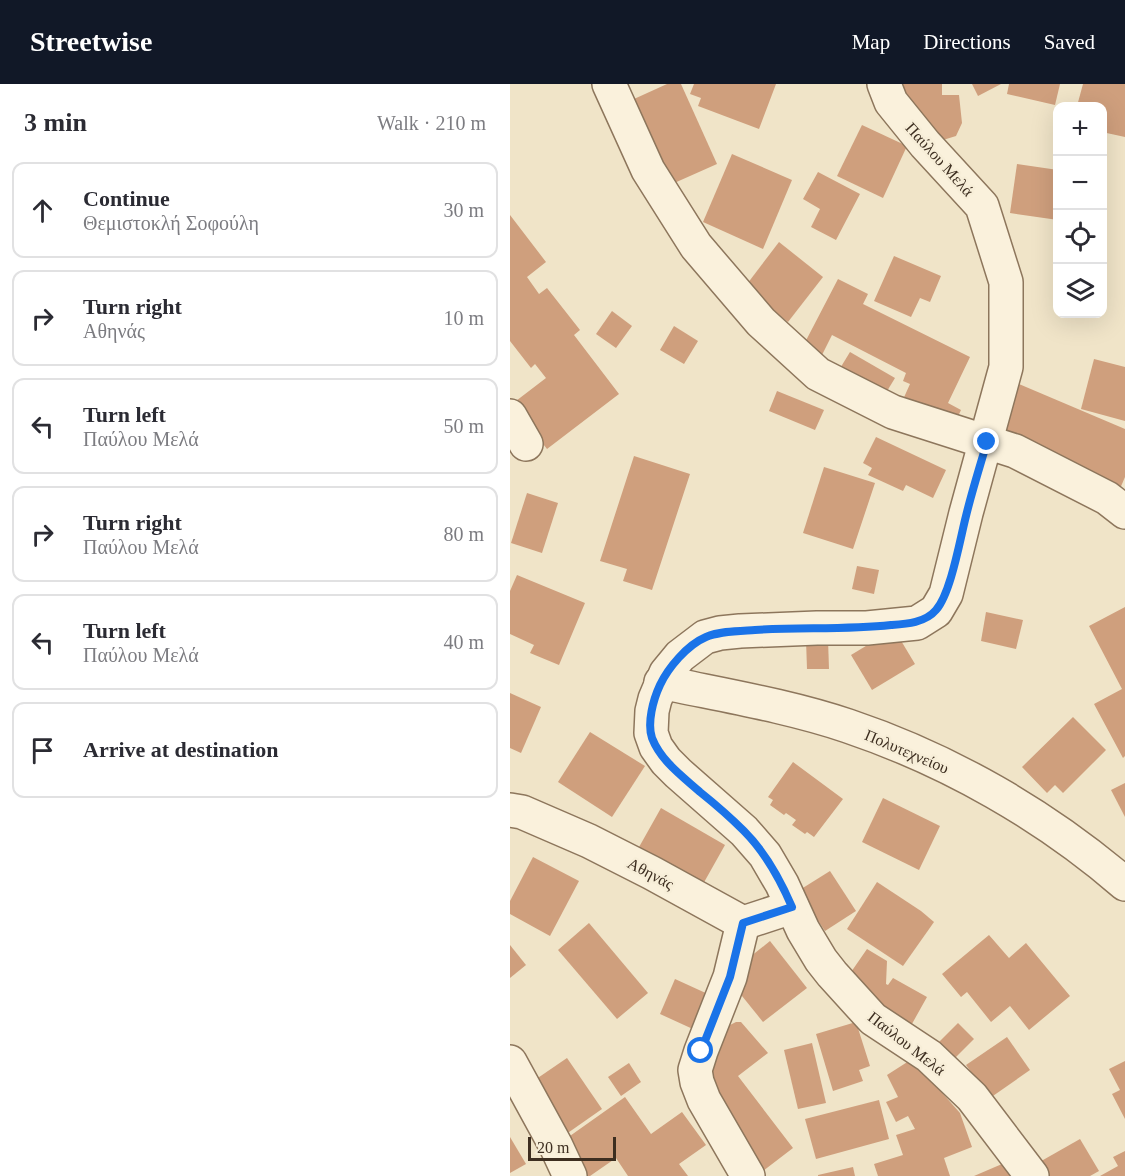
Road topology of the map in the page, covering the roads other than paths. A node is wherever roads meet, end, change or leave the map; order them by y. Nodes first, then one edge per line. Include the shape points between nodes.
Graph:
1 (609, 84) edge
2 (884, 84) edge
3 (987, 442) junction
4 (1125, 512) edge
5 (661, 682) junction
6 (510, 810) edge
7 (1125, 884) edge
8 (792, 907) junction
9 (743, 923) junction
10 (510, 1062) edge
11 (570, 1176) edge
12 (748, 1176) edge
13 (1032, 1176) edge

1 - 3 street via 648,170 696,246 760,322 818,374 893,411
2 - 3 street, Παύλου Μελά via 891,102 982,206 1006,282 1006,367
3 - 4 street via 1046,467 1107,498
3 - 5 street, Παύλου Μελά via 946,594 936,611 917,623 762,630 705,637 673,664
5 - 7 street, Πολυτεχνείου via 807,714 908,750 1026,810
5 - 8 street, Παύλου Μελά via 651,727 656,747 678,773 756,843
6 - 9 street, Αθηνάς via 589,841
8 - 9 street
8 - 13 street, Παύλου Μελά via 820,960 854,1000 873,1019 929,1056 956,1081
9 - 12 street via 730,977 695,1070 704,1100
10 - 11 street

